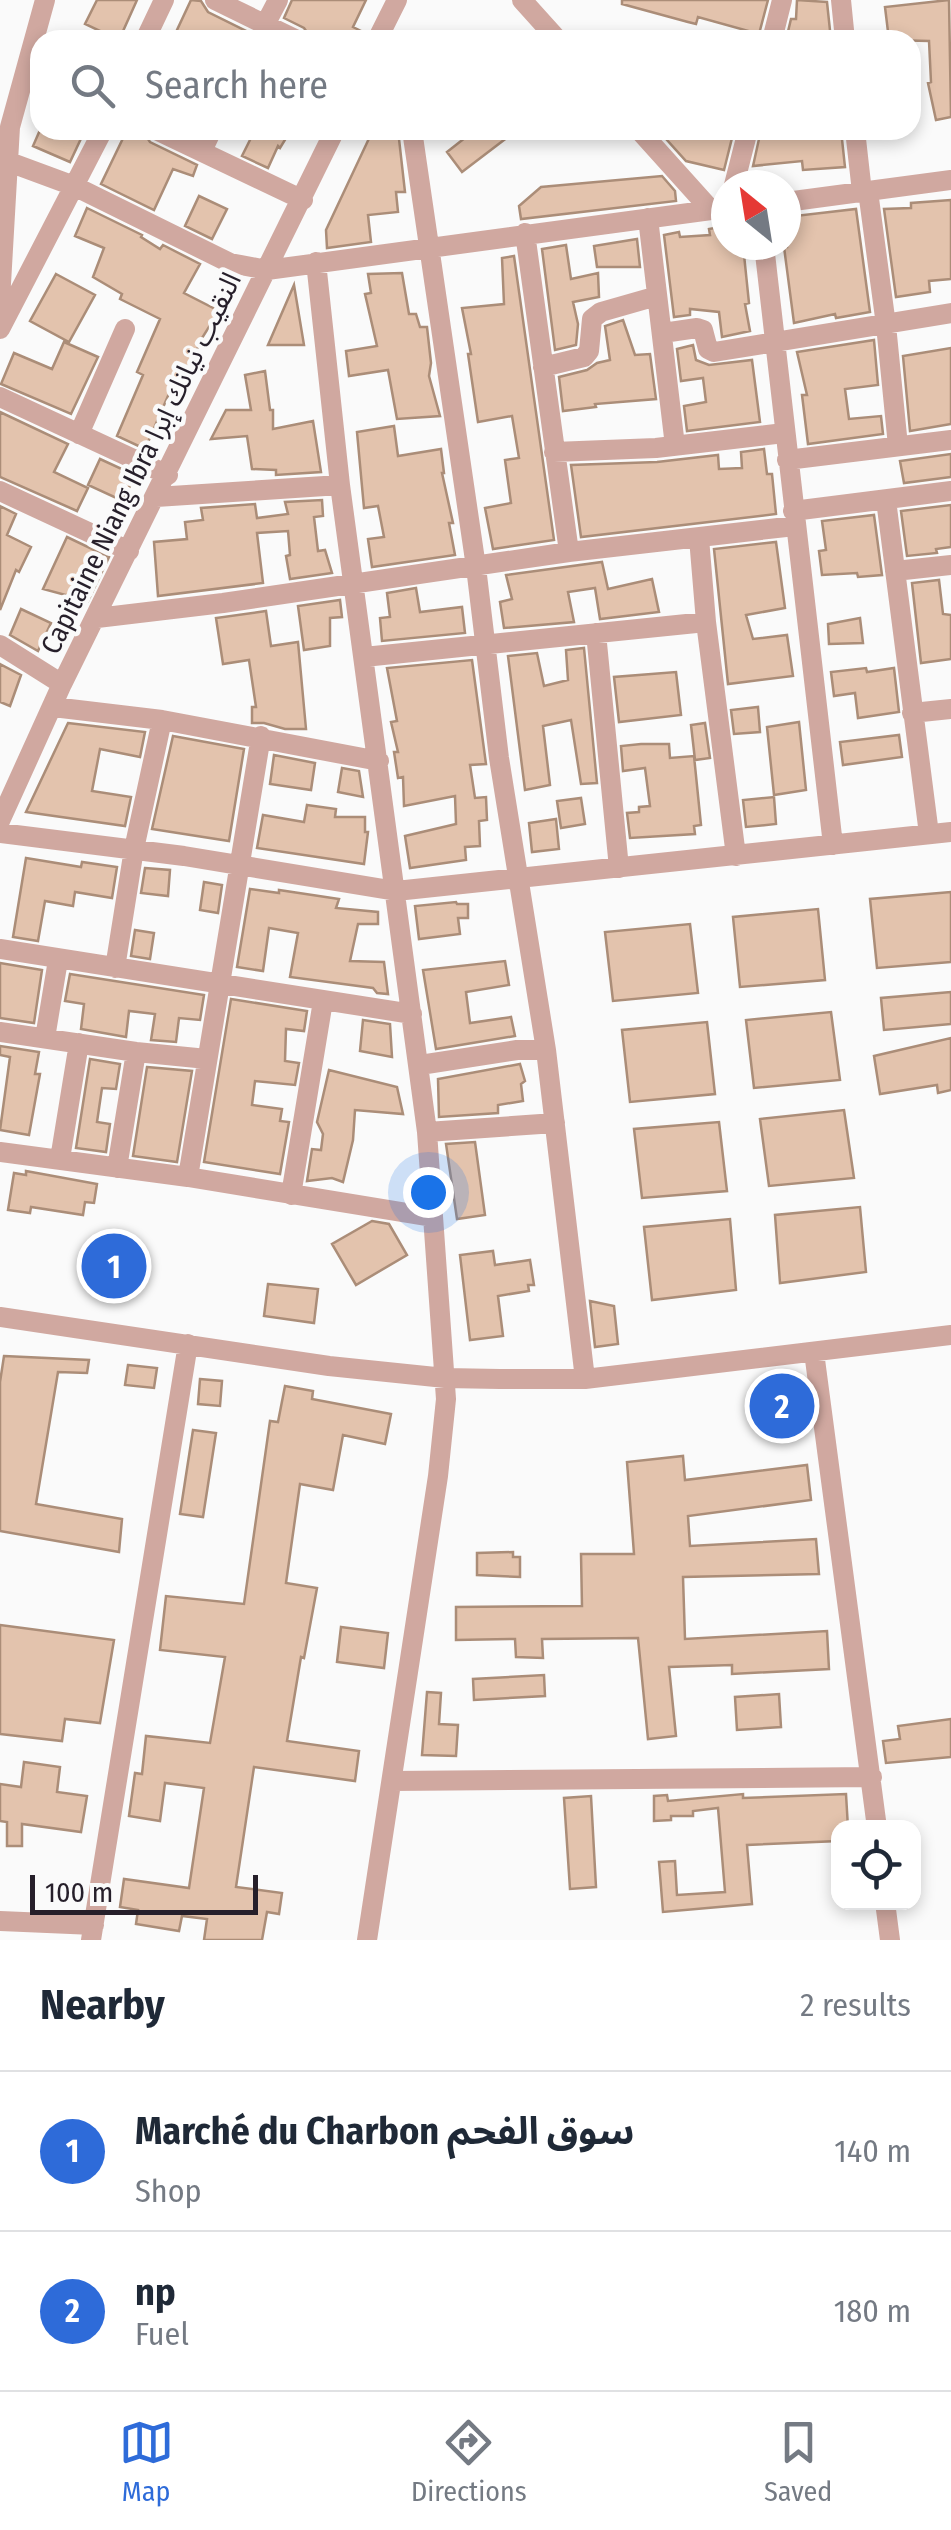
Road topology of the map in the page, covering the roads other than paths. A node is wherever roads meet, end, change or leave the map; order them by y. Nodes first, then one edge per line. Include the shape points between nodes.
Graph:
1 (45, 0) edge
2 (164, 0) edge
3 (216, 0) edge
4 (278, 0) edge
5 (522, 0) edge
6 (782, 0) edge
7 (840, 0) edge
8 (394, 5) edge
9 (37, 30) edge
10 (150, 30) edge
11 (258, 30) edge
12 (262, 30) edge
13 (382, 30) edge
14 (396, 30) edge
15 (549, 30) edge
16 (774, 30) edge
17 (844, 30) edge
18 (30, 54) edge
19 (0, 98) edge
20 (10, 127) junction
21 (98, 140) edge
22 (178, 140) edge
23 (207, 140) edge
24 (330, 140) edge
25 (414, 140) edge
26 (649, 140) edge
27 (745, 140) edge
28 (857, 140) edge
29 (202, 151) junction
30 (4, 158) edge
31 (738, 170) edge
32 (951, 180) edge
33 (4, 186) edge
34 (74, 186) junction
35 (865, 192) junction
36 (303, 200) junction
37 (801, 200) edge
38 (711, 202) edge
39 (711, 210) edge
40 (648, 218) junction
41 (525, 234) junction
42 (431, 246) junction
43 (765, 260) edge
44 (316, 262) junction
45 (267, 270) junction
46 (657, 296) junction
47 (0, 301) edge
48 (951, 313) edge
49 (886, 324) junction
50 (0, 328) edge
51 (125, 329) dead end
52 (663, 332) junction
53 (773, 342) junction
54 (543, 367) junction
55 (0, 398) edge
56 (784, 433) junction
57 (80, 434) junction
58 (951, 440) edge
59 (675, 446) junction
60 (898, 446) junction
61 (554, 452) junction
62 (787, 460) junction
63 (168, 474) junction
64 (340, 486) junction
65 (0, 491) edge
66 (951, 491) edge
67 (156, 497) junction
68 (886, 500) junction
69 (794, 518) junction
70 (699, 538) junction
71 (129, 551) junction
72 (569, 552) junction
73 (951, 565) edge
74 (476, 566) junction
75 (895, 571) junction
76 (354, 584) junction
77 (97, 618) junction
78 (706, 622) junction
79 (596, 633) junction
80 (0, 645) edge
81 (486, 646) junction
82 (364, 656) junction
83 (62, 684) junction
84 (53, 708) junction
85 (951, 709) edge
86 (912, 713) junction
87 (162, 720) junction
88 (261, 736) junction
89 (379, 761) junction
90 (0, 821) edge
91 (0, 832) edge
92 (951, 832) edge
93 (929, 834) junction
94 (833, 845) junction
95 (134, 848) junction
96 (736, 856) junction
97 (240, 864) junction
98 (619, 868) junction
99 (518, 878) junction
100 (396, 891) junction
101 (0, 949) edge
102 (58, 960) junction
103 (115, 968) junction
104 (218, 985) junction
105 (323, 1001) junction
106 (412, 1014) junction
107 (0, 1032) edge
108 (45, 1038) junction
109 (79, 1043) junction
110 (546, 1050) junction
111 (136, 1052) junction
112 (207, 1059) junction
113 (420, 1065) junction
114 (555, 1124) junction
115 (427, 1132) junction
116 (0, 1152) edge
117 (60, 1160) junction
118 (117, 1168) junction
119 (188, 1178) junction
120 (291, 1195) junction
121 (432, 1217) junction
122 (0, 1317) edge
123 (951, 1335) edge
124 (188, 1344) junction
125 (814, 1352) junction
126 (445, 1378) junction
127 (585, 1378) junction
128 (872, 1776) junction
129 (392, 1781) junction
130 (876, 1820) edge
131 (886, 1910) edge
132 (0, 1921) edge
133 (92, 1932) edge
134 (367, 1940) edge
135 (890, 1940) edge

1 - 9 street
2 - 10 street
3 - 11 street
4 - 12 street
5 - 15 street
6 - 16 street
7 - 17 street
8 - 13 street
8 - 14 street
18 - 20 street
19 - 20 street
20 - 30 street
21 - 34 street
22 - 29 street
23 - 29 street
24 - 36 street, Capitaine Niang Ibra النقيب نيانك إبرا
25 - 42 street
26 - 38 street
27 - 31 street
28 - 35 street
29 - 36 street
30 - 33 street
30 - 34 street
32 - 35 street
33 - 47 street
34 - 45 street via 230,263
34 - 50 street
35 - 37 street
35 - 49 street
36 - 45 street, Capitaine Niang Ibra النقيب نيانك إبرا
39 - 40 street
40 - 41 street
40 - 46 street
41 - 42 street
41 - 54 street
42 - 44 street
42 - 74 street
43 - 53 street
44 - 45 street
44 - 64 street
45 - 63 street, Capitaine Niang Ibra النقيب نيانك إبرا
46 - 52 street
46 - 54 street via 601,312 592,319 584,357
48 - 49 street
49 - 53 street
49 - 60 street
51 - 57 street
52 - 53 street via 703,330 714,352
52 - 59 street
53 - 56 street
54 - 61 street
55 - 57 street
56 - 59 street
56 - 62 street
57 - 63 street
58 - 60 street
59 - 61 street
60 - 62 street
61 - 72 street
62 - 69 street
63 - 67 street, Capitaine Niang Ibra النقيب نيانك إبرا
64 - 67 street
64 - 76 street
65 - 71 street
66 - 68 street
67 - 71 street, Capitaine Niang Ibra النقيب نيانك إبرا
68 - 69 street
68 - 75 street
69 - 70 street
69 - 94 street
70 - 72 street
70 - 78 street
71 - 77 street, Capitaine Niang Ibra النقيب نيانك إبرا
72 - 74 street
73 - 75 street
74 - 76 street
74 - 81 street
75 - 86 street
76 - 77 street
76 - 82 street
77 - 83 street, Capitaine Niang Ibra النقيب نيانك إبرا
78 - 79 street
78 - 96 street
79 - 81 street
79 - 98 street
80 - 83 street
81 - 82 street
81 - 99 street
82 - 89 street
83 - 84 street, Capitaine Niang Ibra النقيب نيانك إبرا
84 - 87 street
84 - 90 street, Capitaine Niang Ibra النقيب نيانك إبرا
85 - 86 street
86 - 93 street
87 - 88 street
87 - 95 street
88 - 89 street
88 - 97 street
89 - 100 street
91 - 95 street
92 - 93 street
93 - 94 street
94 - 96 street
95 - 97 street
95 - 103 street
96 - 98 street
97 - 100 street
97 - 104 street
98 - 99 street
99 - 100 street
99 - 110 street
100 - 106 street
101 - 102 street
102 - 103 street
102 - 108 street
103 - 104 street
104 - 105 street
104 - 112 street
105 - 106 street
105 - 120 street
106 - 113 street
107 - 108 street
108 - 109 street
109 - 111 street
109 - 117 street
110 - 113 street
110 - 114 street
111 - 112 street
111 - 118 street
112 - 119 street
113 - 115 street
114 - 115 street
114 - 127 street
115 - 121 street
116 - 117 street
117 - 118 street
118 - 119 street
119 - 120 street
120 - 121 street
121 - 126 street
122 - 124 street
123 - 125 street
124 - 126 street
124 - 133 street
125 - 127 street
125 - 128 street
126 - 127 street
126 - 129 street via 440,1458
128 - 129 street
128 - 130 street
129 - 134 street
131 - 135 street
132 - 133 street

